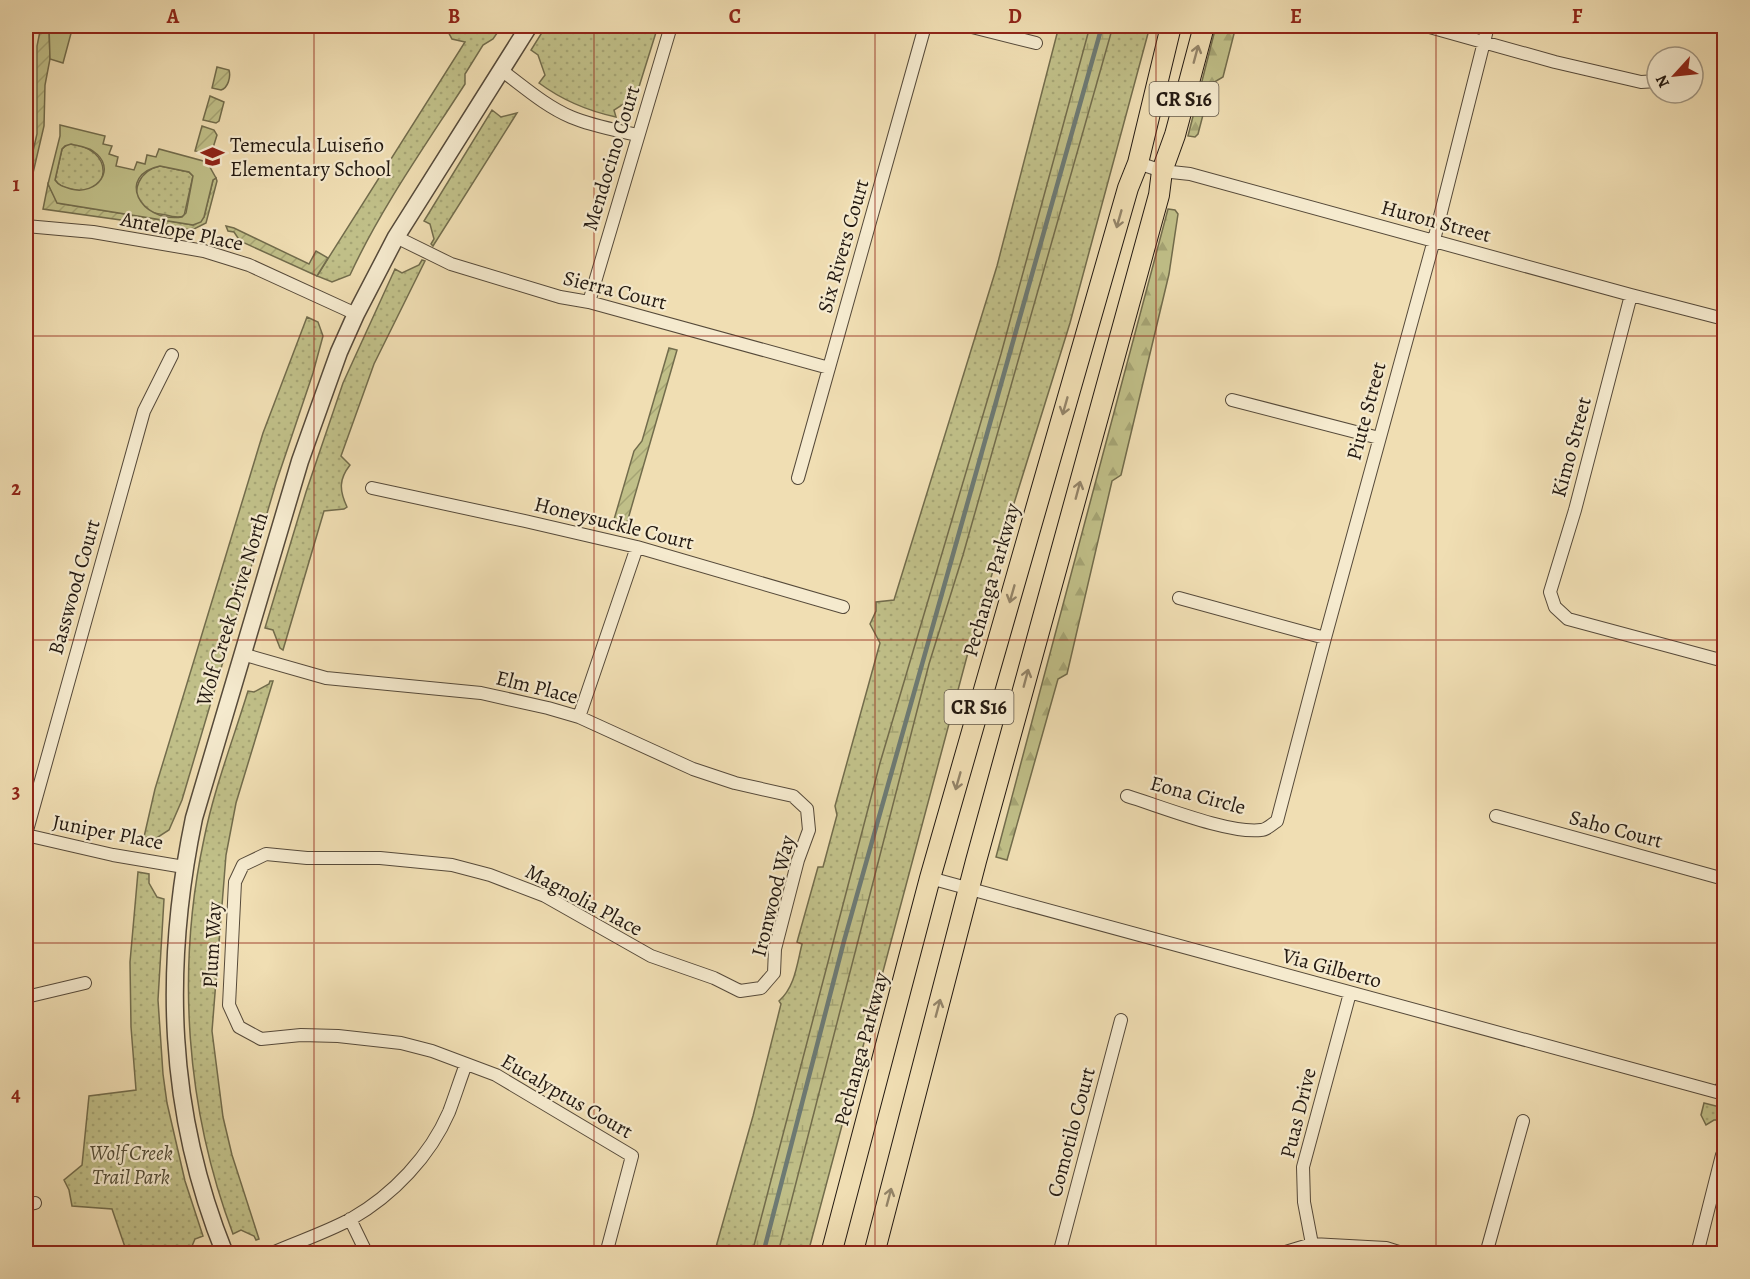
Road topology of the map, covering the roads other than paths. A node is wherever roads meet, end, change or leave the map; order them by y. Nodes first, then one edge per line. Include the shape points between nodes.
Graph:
1 (529, 26) edge
2 (671, 26) edge
3 (925, 26) edge
4 (968, 26) edge
5 (1171, 26) edge
6 (1204, 26) edge
7 (1426, 26) edge
8 (1488, 26) edge
9 (1483, 42) junction
10 (1036, 43) dead end
11 (501, 70) junction
12 (1645, 82) edge
13 (638, 135) junction
14 (1138, 163) junction
15 (1162, 171) junction
16 (26, 226) edge
17 (396, 237) junction
18 (1434, 240) junction
19 (1631, 295) junction
20 (589, 302) junction
21 (356, 314) junction
22 (1725, 319) edge
23 (172, 355) dead end
24 (829, 368) junction
25 (1232, 400) dead end
26 (1379, 438) junction
27 (798, 478) dead end
28 (372, 488) dead end
29 (637, 547) junction
30 (1179, 598) dead end
31 (843, 607) dead end
32 (1324, 638) junction
33 (242, 654) junction
34 (1725, 661) edge
35 (579, 717) junction
36 (1127, 796) dead end
37 (1281, 806) joint
38 (807, 809) joint
39 (1496, 816) dead end
40 (26, 835) edge
41 (243, 865) joint
42 (184, 867) junction
43 (930, 878) junction
44 (1725, 879) edge
45 (970, 890) junction
46 (85, 983) dead end
47 (761, 988) joint
48 (1350, 993) junction
49 (26, 997) edge
50 (1121, 1020) dead end
51 (239, 1027) joint
52 (466, 1064) junction
53 (1725, 1078) edge
54 (1723, 1094) edge
55 (1523, 1121) dead end
56 (1722, 1155) dead end
57 (350, 1219) junction
58 (1312, 1244) junction
59 (225, 1254) edge
60 (270, 1254) edge
61 (367, 1254) edge
62 (606, 1254) edge
63 (831, 1254) edge
64 (874, 1254) edge
65 (1059, 1254) edge
66 (1279, 1254) edge
67 (1405, 1254) edge
68 (1486, 1254) edge
69 (1697, 1254) edge

1 - 11 street, Wolf Creek Drive North
2 - 13 street, Mendocino Court
3 - 24 street, Six Rivers Court
4 - 10 street
5 - 14 main road, Pechanga Parkway / CR S16
15 -> 6 main road, CR S16
7 - 9 street
8 - 9 street, Piute Street
9 - 12 street
9 - 18 street, Piute Street
11 - 13 street via 569,116
11 - 17 street, Wolf Creek Drive North
13 - 20 street, Mendocino Court
14 - 15 street, Huron Street
14 -> 43 main road, Pechanga Parkway / CR S16
15 - 18 street, Huron Street via 1190,174
45 -> 15 main road, CR S16 via 1159,195
16 - 21 street, Antelope Place via 93,232 204,251 249,265
17 - 20 street, Sierra Court via 451,264
17 - 21 street, Wolf Creek Drive North
18 - 19 street, Huron Street
18 - 26 street, Piute Street
19 - 22 street, Huron Street
19 - 34 street, Kimo Street via 1550,592 1555,607 1568,620
20 - 24 street, Sierra Court
21 - 33 street, Wolf Creek Drive North via 300,460
23 - 40 street, Basswood Court via 144,411
24 - 27 street, Six Rivers Court
25 - 26 street
26 - 32 street, Piute Street
28 - 29 street, Honeysuckle Court
29 - 31 street, Honeysuckle Court
29 - 35 street
30 - 32 street
32 - 37 street, Piute Street
33 - 35 street, Elm Place via 326,678 481,693
33 - 42 street, Wolf Creek Drive North via 194,818
35 - 38 street, Elm Place via 693,769 793,796
36 - 37 street, Eona Circle via 1245,829 1264,830 1277,821
38 - 47 street, Ironwood Way via 809,830 776,949 774,973
39 - 44 street, Saho Court
40 - 42 street, Juniper Place
41 - 47 street, Magnolia Place via 266,854 452,865 545,896 651,956 740,991
41 - 51 street, Plum Way via 235,882 229,1005
42 - 59 street, Wolf Creek Drive North via 174,972 181,1087 202,1188
43 - 45 street, Via Gilberto
43 - 63 main road, Pechanga Parkway / CR S16
45 - 48 street, Via Gilberto
64 -> 45 main road, CR S16
46 - 49 street
48 - 54 street, Via Gilberto
48 - 58 street, Puas Drive via 1303,1167 1304,1202
50 - 65 street, Comotilo Court
51 - 52 street, Eucalyptus Court via 261,1039 338,1035 401,1043
52 - 57 street via 448,1113 426,1151 403,1179
52 - 62 street, Eucalyptus Court via 496,1075 632,1156
53 - 54 street
55 - 68 street
56 - 69 street
57 - 60 street
57 - 61 street
58 - 66 street
58 - 67 street via 1386,1248

